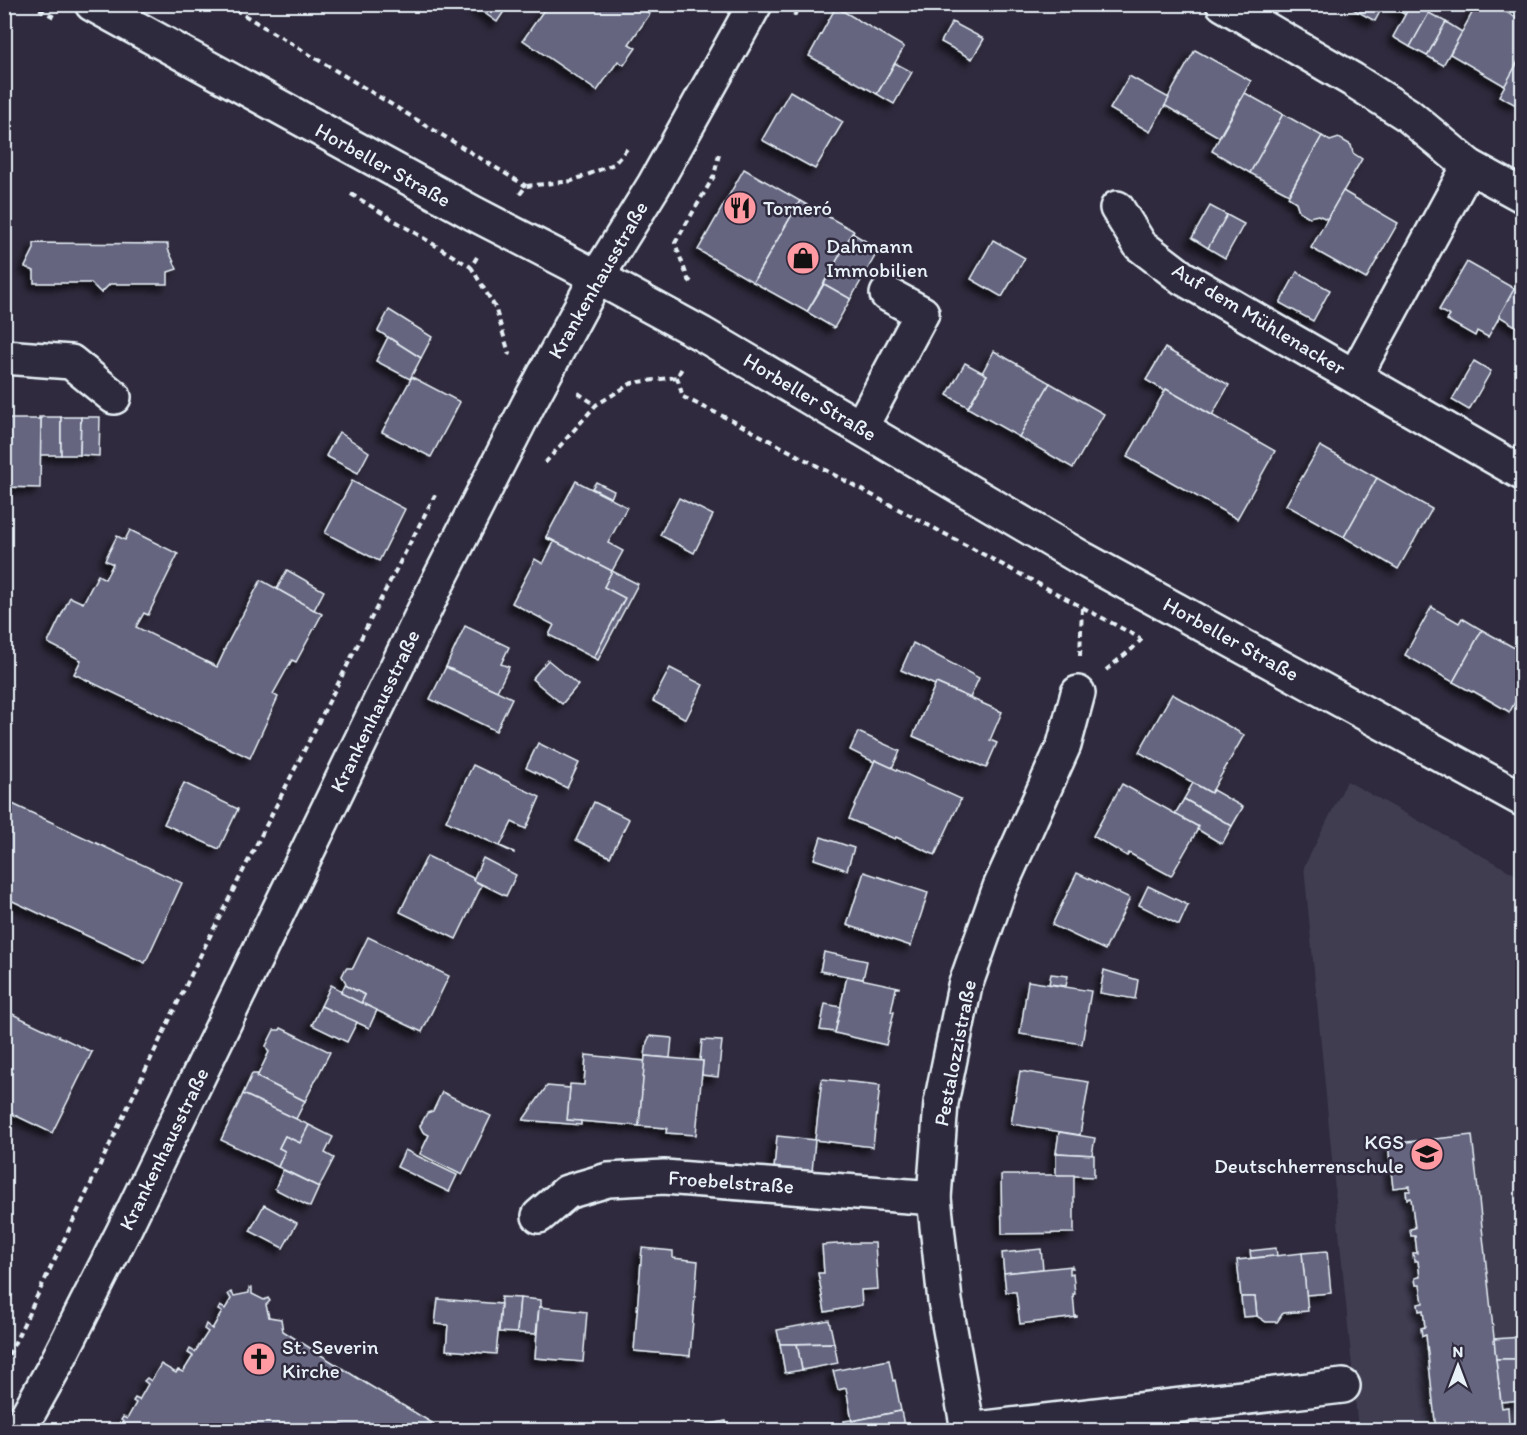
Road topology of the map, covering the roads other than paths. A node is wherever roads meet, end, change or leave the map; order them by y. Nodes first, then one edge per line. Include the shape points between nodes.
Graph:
1 (92, 4) edge
2 (756, 4) edge
3 (1223, 4) edge
4 (1469, 166) junction
5 (1522, 195) edge
6 (1118, 208) dead end
7 (597, 277) junction
8 (887, 294) dead end
9 (4, 357) edge
10 (1355, 376) junction
11 (114, 397) dead end
12 (861, 427) junction
13 (1522, 473) edge
14 (1078, 693) road end
15 (1522, 799) edge
16 (934, 1198) junction
17 (539, 1216) dead end
18 (1343, 1386) dead end
19 (968, 1430) edge
20 (19, 1431) edge

1 - 7 street, Horbeller Straße via 495,226
2 - 7 street, Krankenhausstraße
3 - 4 street via 1399,110
4 - 5 street
4 - 10 street, Auf dem Mühlenacker
6 - 10 street, Auf dem Mühlenacker via 1140,245 1183,278
7 - 12 street, Horbeller Straße via 702,333
7 - 20 street, Krankenhausstraße via 436,586 123,1232
8 - 12 street via 922,313
9 - 11 street via 71,362
10 - 13 street, Auf dem Mühlenacker
12 - 15 street, Horbeller Straße via 1083,559
14 - 16 street, Pestalozzistraße via 1064,745 1000,887 965,986 941,1103
16 - 17 street, Froebelstraße via 653,1177 608,1180 567,1192
16 - 19 street, Pestalozzistraße via 945,1301
18 - 19 street, Pestalozzistraße

